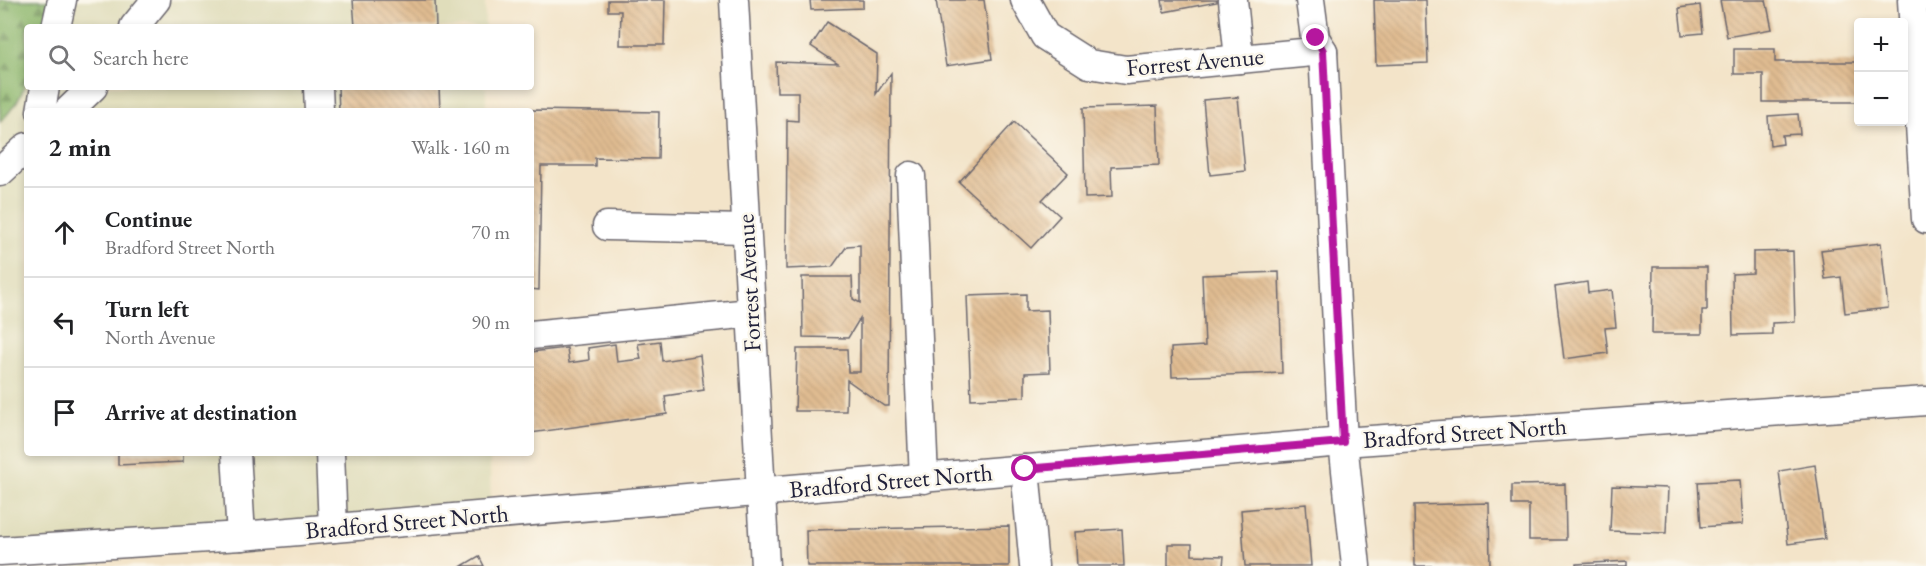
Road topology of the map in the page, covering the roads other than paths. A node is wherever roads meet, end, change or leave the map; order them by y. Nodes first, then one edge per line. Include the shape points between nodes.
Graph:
1 (62, 0) edge
2 (156, 0) edge
3 (734, 0) edge
4 (1025, 0) edge
5 (1233, 0) edge
6 (1310, 0) edge
7 (1890, 0) edge
8 (1913, 9) edge
9 (57, 24) edge
10 (136, 24) edge
11 (1323, 51) junction
12 (1239, 59) junction
13 (44, 90) edge
14 (90, 90) edge
15 (318, 90) edge
16 (42, 108) edge
17 (71, 108) edge
18 (319, 108) edge
19 (24, 150) edge
20 (0, 172) edge
21 (911, 176) dead end
22 (1926, 219) edge
23 (607, 226) dead end
24 (746, 228) junction
25 (751, 314) junction
26 (534, 335) edge
27 (1926, 401) edge
28 (1343, 442) junction
29 (236, 456) edge
30 (330, 456) edge
31 (1025, 469) junction
32 (924, 479) junction
33 (762, 492) junction
34 (333, 528) junction
35 (241, 536) junction
36 (0, 551) edge
37 (765, 566) edge
38 (1034, 566) edge
39 (1356, 566) edge

1 - 9 street
2 - 10 street
3 - 24 street, Forrest Avenue
4 - 12 street, Forrest Avenue via 1045,36 1089,64 1126,70
5 - 12 street
6 - 11 street via 1316,38
7 - 8 street
8 - 22 street
11 - 12 street, Forrest Avenue
11 - 28 street
13 - 16 street
14 - 17 street
15 - 18 street
19 - 20 street
21 - 32 street
23 - 24 street
24 - 25 street, Forrest Avenue
25 - 26 street
25 - 33 street, Forrest Avenue
27 - 28 street, Bradford Street North
28 - 31 street, Bradford Street North
28 - 39 street
29 - 35 street
30 - 34 street
31 - 32 street, Bradford Street North
31 - 38 street
32 - 33 street, Bradford Street North
33 - 34 street, Bradford Street North
33 - 37 street, Forrest Avenue
34 - 35 street, Bradford Street North
35 - 36 street, Bradford Street North

